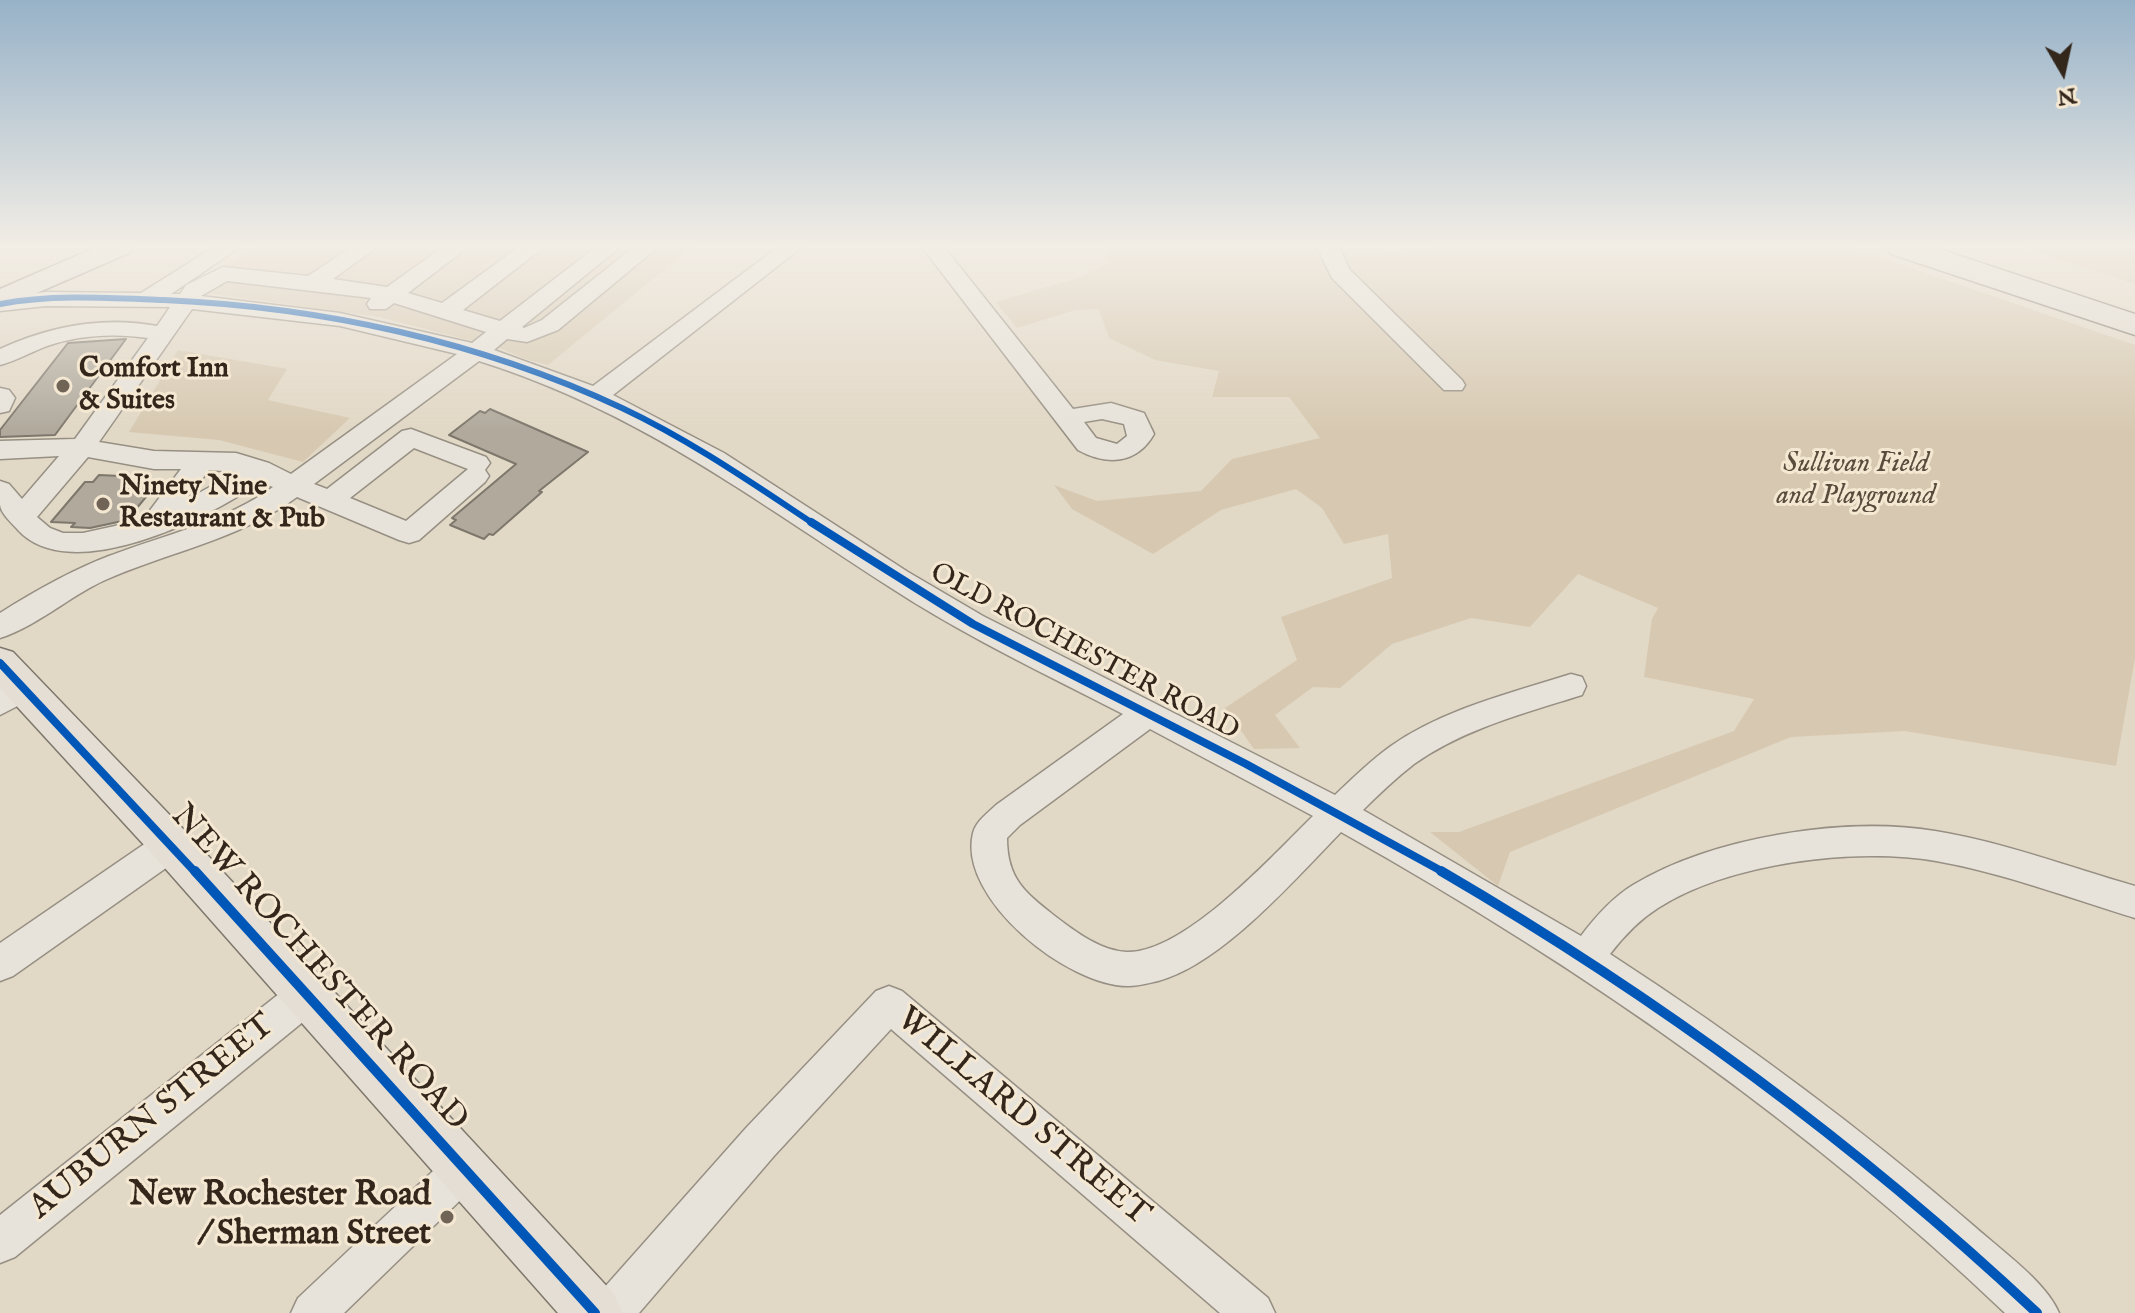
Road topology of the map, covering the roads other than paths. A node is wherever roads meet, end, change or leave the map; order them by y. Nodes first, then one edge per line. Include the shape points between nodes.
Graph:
1 (181, 308) edge
2 (251, 308) edge
3 (371, 308) edge
4 (434, 308) edge
5 (450, 308) edge
6 (531, 308) edge
7 (569, 308) edge
8 (711, 308) edge
9 (982, 308) edge
10 (1376, 308) edge
11 (2085, 308) edge
12 (445, 312) junction
13 (356, 320) junction
14 (2135, 325) edge
15 (503, 330) junction
16 (164, 334) junction
17 (476, 352) junction
18 (0, 358) edge
19 (1453, 385) dead end
20 (0, 396) edge
21 (596, 396) junction
22 (0, 405) edge
23 (1069, 418) dead end
24 (82, 447) junction
25 (0, 450) edge
26 (203, 459) junction
27 (260, 469) junction
28 (293, 487) junction
29 (0, 490) edge
30 (330, 500) junction
31 (23, 516) junction
32 (156, 521) junction
33 (0, 627) edge
34 (8, 685) edge
35 (1571, 686) dead end
36 (1147, 713) junction
37 (1336, 813) junction
38 (171, 845) junction
39 (2135, 902) edge
40 (1585, 958) junction
41 (0, 964) edge
42 (307, 995) junction
43 (464, 1169) junction
44 (0, 1242) edge
45 (313, 1313) edge
46 (595, 1313) edge
47 (610, 1313) edge
48 (1253, 1313) edge
49 (2037, 1313) edge

1 - 16 street
2 - 13 street, OLD ROCHESTER ROAD
3 - 13 street
4 - 12 street
5 - 12 street
6 - 15 street
7 - 15 street via 540,331 527,335
8 - 21 street
9 - 23 street
10 - 19 street
11 - 14 highway
12 - 15 street
13 - 17 street, OLD ROCHESTER ROAD
15 - 17 street
16 - 18 street via 123,327 82,329
16 - 24 street
17 - 21 street, OLD ROCHESTER ROAD
17 - 28 street
20 - 22 street
21 - 36 street, OLD ROCHESTER ROAD via 705,453 971,623
24 - 25 street
24 - 26 street via 154,460
24 - 31 street
26 - 27 street
26 - 32 street
27 - 28 street
27 - 32 street via 215,498
28 - 30 street
28 - 33 street via 235,521 99,571
29 - 31 street
30 - 30 street via 409,533 476,470 411,437
31 - 32 street via 42,537 61,543 91,542
34 - 38 main road, NEW ROCHESTER ROAD
35 - 37 street via 1441,733 1403,755
36 - 37 street, OLD ROCHESTER ROAD
36 - 37 street via 990,833 988,859 1009,901 1101,964 1131,970 1160,964 1206,935 1268,886
37 - 40 street, OLD ROCHESTER ROAD
38 - 41 street
38 - 42 main road, NEW ROCHESTER ROAD
39 - 40 street via 1964,853 1906,842 1852,842 1703,869 1639,901
40 - 49 street, OLD ROCHESTER ROAD via 1760,1076 1851,1146
42 - 43 main road, NEW ROCHESTER ROAD
42 - 44 street, AUBURN STREET
43 - 45 street
43 - 46 main road, NEW ROCHESTER ROAD
47 - 48 street, WILLARD STREET via 889,1004

